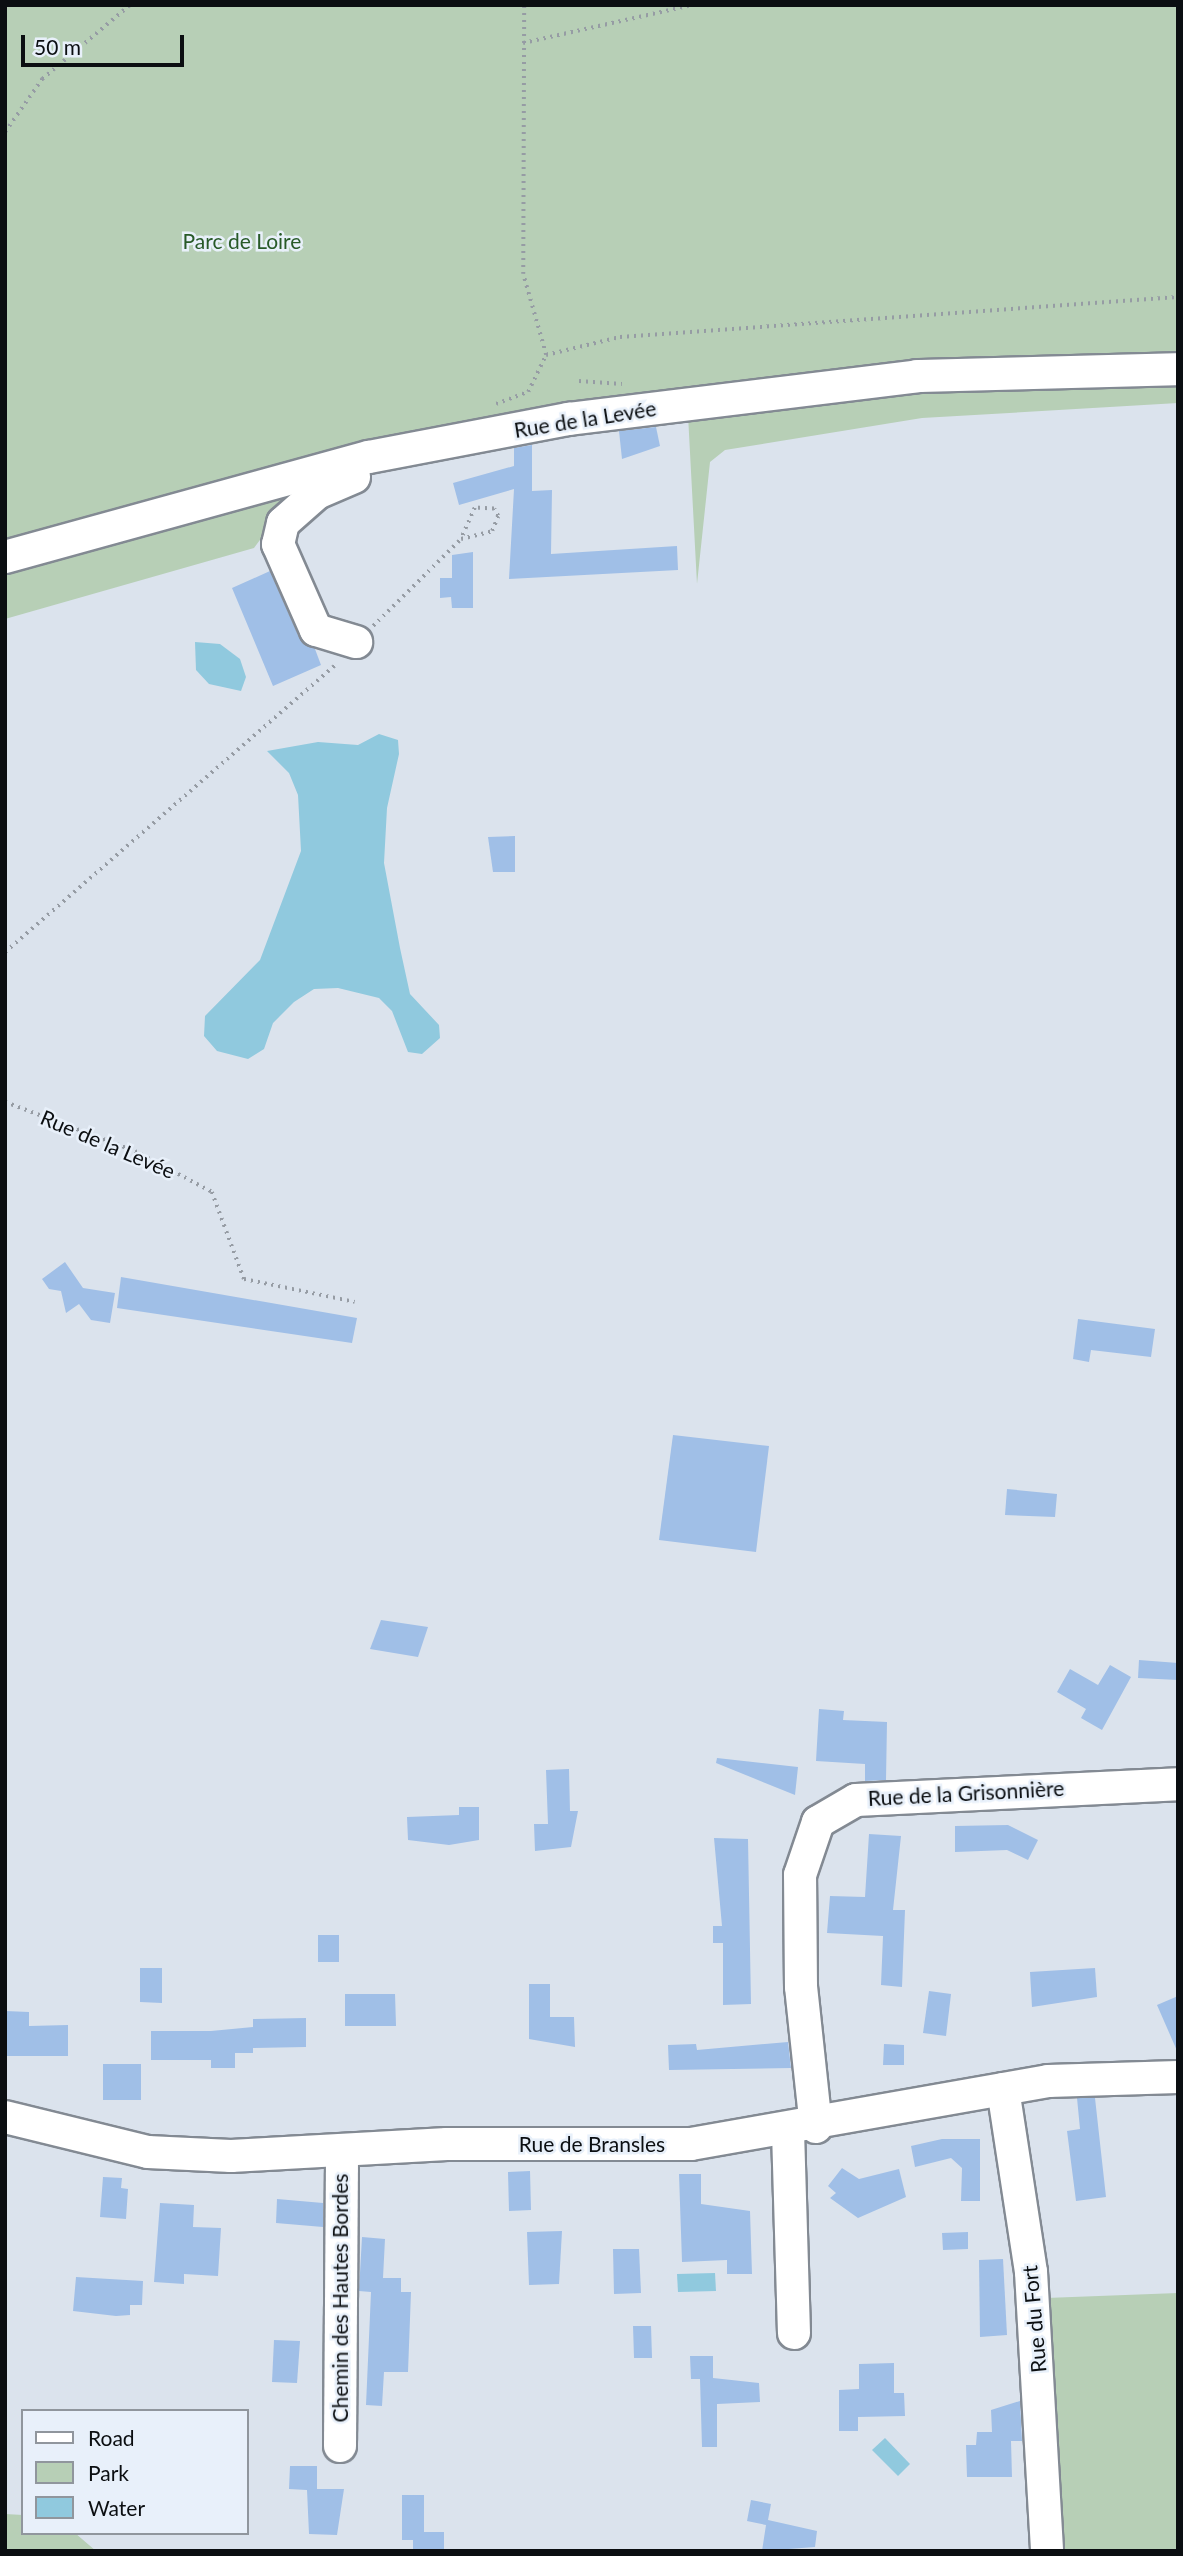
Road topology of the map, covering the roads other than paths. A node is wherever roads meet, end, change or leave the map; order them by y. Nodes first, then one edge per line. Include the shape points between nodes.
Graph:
1 (1178, 369) edge
2 (402, 451) junction
3 (5, 557) edge
4 (356, 642) road end
5 (1178, 1784) edge
6 (1178, 2077) edge
7 (1003, 2089) junction
8 (5, 2117) edge
9 (802, 2129) junction
10 (342, 2150) junction
11 (794, 2333) dead end
12 (340, 2446) dead end
13 (1046, 2551) edge

1 - 2 street, Rue de la Levée via 903,378 569,419
2 - 3 street, Rue de la Levée
2 - 4 street via 317,493 283,523 278,544 316,630
5 - 9 street, Rue de la Grisonnière via 856,1800 818,1822 800,1875
6 - 7 street, Rue de Bransles via 1094,2075
7 - 9 street, Rue de Bransles
7 - 13 street, Rue du Fort via 1031,2272
8 - 10 street, Rue de Bransles via 148,2152
9 - 10 street, Rue de Bransles via 691,2144
9 - 11 street, Rue de la Grisonnière
10 - 12 street, Chemin des Hautes Bordes

